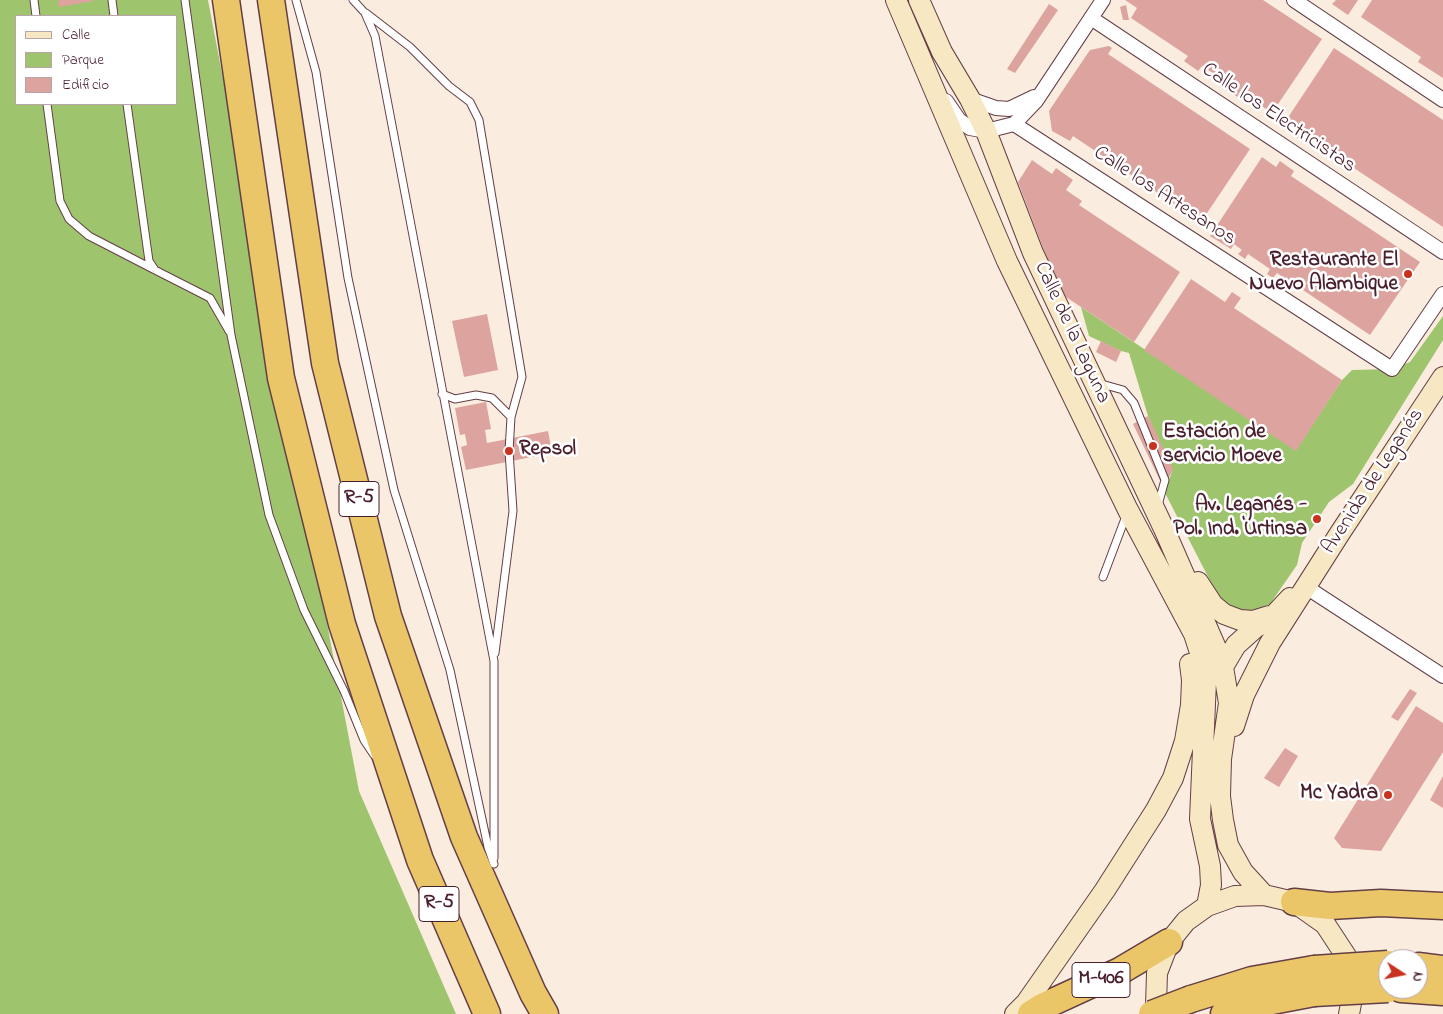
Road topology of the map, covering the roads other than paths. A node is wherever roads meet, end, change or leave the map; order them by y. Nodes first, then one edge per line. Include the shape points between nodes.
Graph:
1 (34, 0) edge
2 (112, 0) edge
3 (185, 0) edge
4 (226, 0) edge
5 (271, 0) edge
6 (296, 0) edge
7 (353, 0) edge
8 (896, 0) edge
9 (919, 0) edge
10 (1103, 0) edge
11 (1294, 0) edge
12 (365, 13) junction
13 (36, 15) edge
14 (114, 15) edge
15 (1091, 18) junction
16 (931, 80) junction
17 (1041, 93) junction
18 (970, 99) junction
19 (1443, 100) edge
20 (47, 105) edge
21 (127, 105) edge
22 (1014, 124) junction
23 (986, 131) junction
24 (1443, 252) edge
25 (155, 270) junction
26 (1443, 294) edge
27 (231, 335) junction
28 (1442, 379) edge
29 (1094, 382) junction
30 (442, 394) junction
31 (511, 417) junction
32 (1128, 510) junction
33 (1156, 512) junction
34 (1165, 531) junction
35 (1103, 577) dead end
36 (1167, 586) junction
37 (1306, 587) junction
38 (1275, 614) junction
39 (494, 661) junction
40 (1223, 667) junction
41 (1443, 676) edge
42 (378, 762) dead end
43 (383, 769) dead end
44 (1201, 778) junction
45 (397, 791) junction
46 (1220, 796) junction
47 (494, 864) junction
48 (1264, 895) junction
49 (1294, 902) junction
50 (1207, 906) junction
51 (1443, 906) edge
52 (1169, 942) junction
53 (1378, 966) edge
54 (1428, 967) edge
55 (1443, 969) edge
56 (526, 976) junction
57 (1314, 981) junction
58 (1378, 988) edge
59 (1428, 991) edge
60 (1443, 992) edge
61 (488, 1014) edge
62 (545, 1014) edge
63 (1015, 1014) edge
64 (1031, 1014) edge
65 (1152, 1014) edge
66 (1158, 1014) edge
67 (1224, 1014) edge
68 (1349, 1014) edge

1 - 13 lane
2 - 14 lane
3 - 27 lane
4 - 45 highway, R-5 via 281,378 342,624
5 - 56 highway, R-5 via 325,363 388,616 464,837
6 - 47 lane via 316,72 348,278 394,490 450,670
7 - 12 lane
8 - 16 street, Calle de la Laguna
9 - 18 street, Calle de la Laguna via 942,52
10 - 15 street
11 - 19 street
12 - 30 lane via 375,36
12 - 31 lane via 410,47 470,102 480,120 522,377
15 - 17 street
15 - 24 street, Calle los Electricistas
16 - 23 street via 959,120 970,128
16 - 32 street, Calle de la Laguna via 1008,261
17 - 18 street via 1009,109
17 - 22 street
18 - 23 street, Calle de la Laguna
20 - 25 lane via 60,201 68,218 89,236
21 - 25 lane via 149,261
22 - 23 street
22 - 26 street, Calle los Artesanos via 1392,369
23 - 29 street, Calle de la Laguna via 1033,253
25 - 27 lane via 210,298
27 - 42 lane via 270,515 304,610 364,740
28 - 37 street, Avenida de Leganés
29 - 33 street, Calle de la Laguna
29 - 33 lane via 1123,390 1134,403 1165,480
30 - 31 lane via 455,399 476,395 492,398
30 - 39 lane
31 - 39 lane via 508,451 513,511
32 - 35 lane
32 - 36 street, Calle de la Laguna
33 - 34 street, Calle de la Laguna
34 - 38 street via 1213,605 1224,614 1254,621
34 - 40 street, Calle de la Laguna
36 - 44 street via 1194,634 1206,681
36 - 63 street via 1186,634 1192,680 1185,741 1173,778 1105,890
37 - 38 street, Avenida de Leganés via 1294,594
37 - 41 street
37 - 46 street, Avenida de Leganés via 1270,643 1244,696 1234,725
38 - 40 street, Avenida de Leganés via 1236,645
39 - 47 lane
40 - 44 street, Avenida de Leganés via 1215,692
40 - 46 street, Calle de la Laguna via 1229,703 1220,759
43 - 45 lane
44 - 50 street via 1200,819 1212,885
45 - 61 highway, R-5 via 420,860
46 - 48 street via 1228,845 1243,872
47 - 56 highway via 513,911
48 - 49 street
48 - 50 street via 1235,896
49 - 51 highway via 1330,906 1381,903
49 - 68 street via 1325,924 1346,956 1353,993
50 - 52 street via 1186,922
52 - 64 highway, M-406 via 1120,971
52 - 66 street via 1157,973
53 - 57 highway, M-406, bridge
54 - 55 highway
56 - 62 highway, R-5
57 - 58 highway, M-406, bridge
57 - 65 highway, M-406, bridge via 1252,980
57 - 67 highway, M-406
59 - 60 highway

